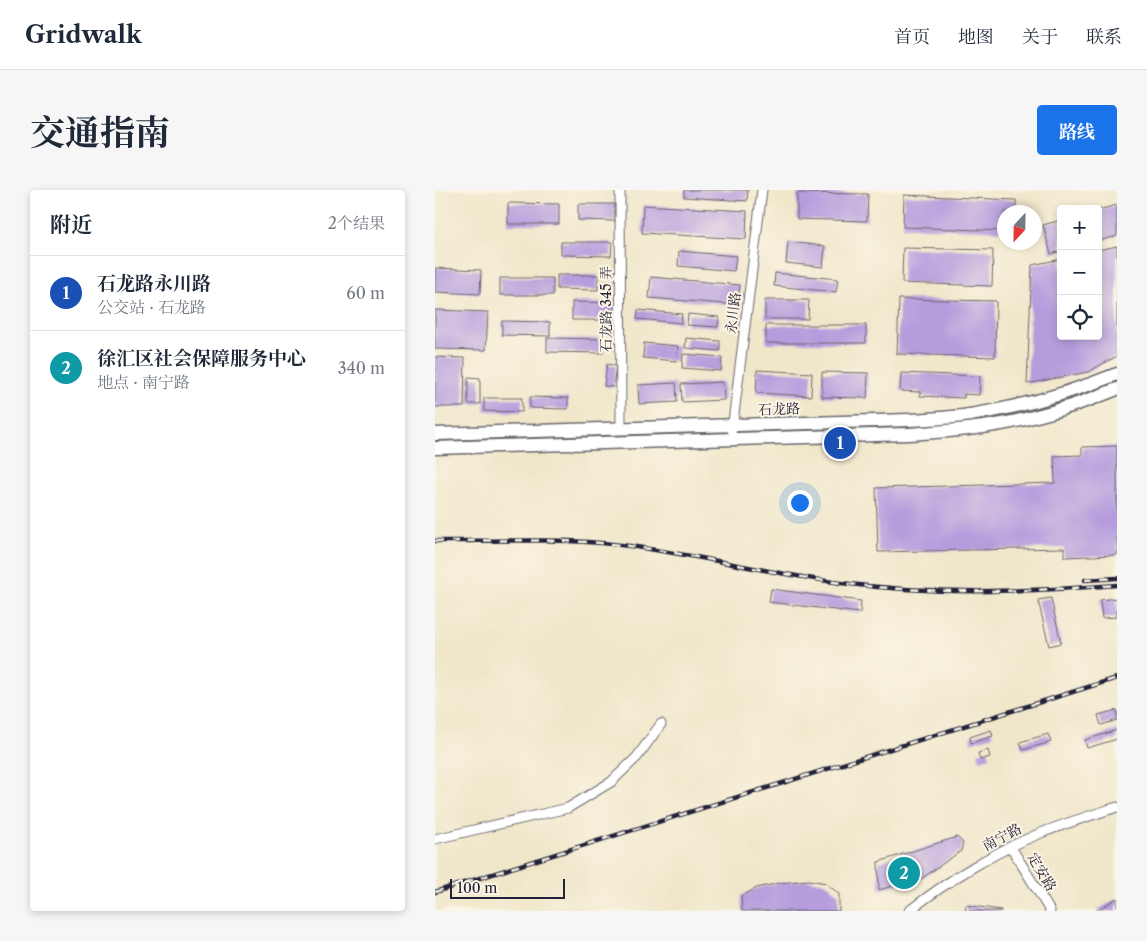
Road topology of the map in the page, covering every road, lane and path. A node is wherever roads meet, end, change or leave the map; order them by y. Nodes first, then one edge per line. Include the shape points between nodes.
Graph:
1 (619, 190) edge
2 (762, 190) edge
3 (1117, 374) edge
4 (1117, 389) edge
5 (733, 426) junction
6 (621, 427) junction
7 (435, 434) edge
8 (731, 440) junction
9 (435, 448) edge
10 (661, 724) dead end
11 (1117, 807) edge
12 (435, 839) edge
13 (1011, 846) junction
14 (909, 911) edge
15 (1050, 911) edge

1 - 6 street, 石龙路 345 弄
2 - 5 street, 永川路
3 - 5 main road, 石龙路 via 1029,404 970,415
4 - 8 main road, 石龙路 via 1032,418 971,429
5 - 6 main road, 石龙路
5 - 8 street, 永川路
6 - 7 main road, 石龙路
8 - 9 main road, 石龙路
10 - 12 street via 637,757 611,782 568,808
11 - 13 street, 南宁路
13 - 14 street, 南宁路
13 - 15 street, 定安路

